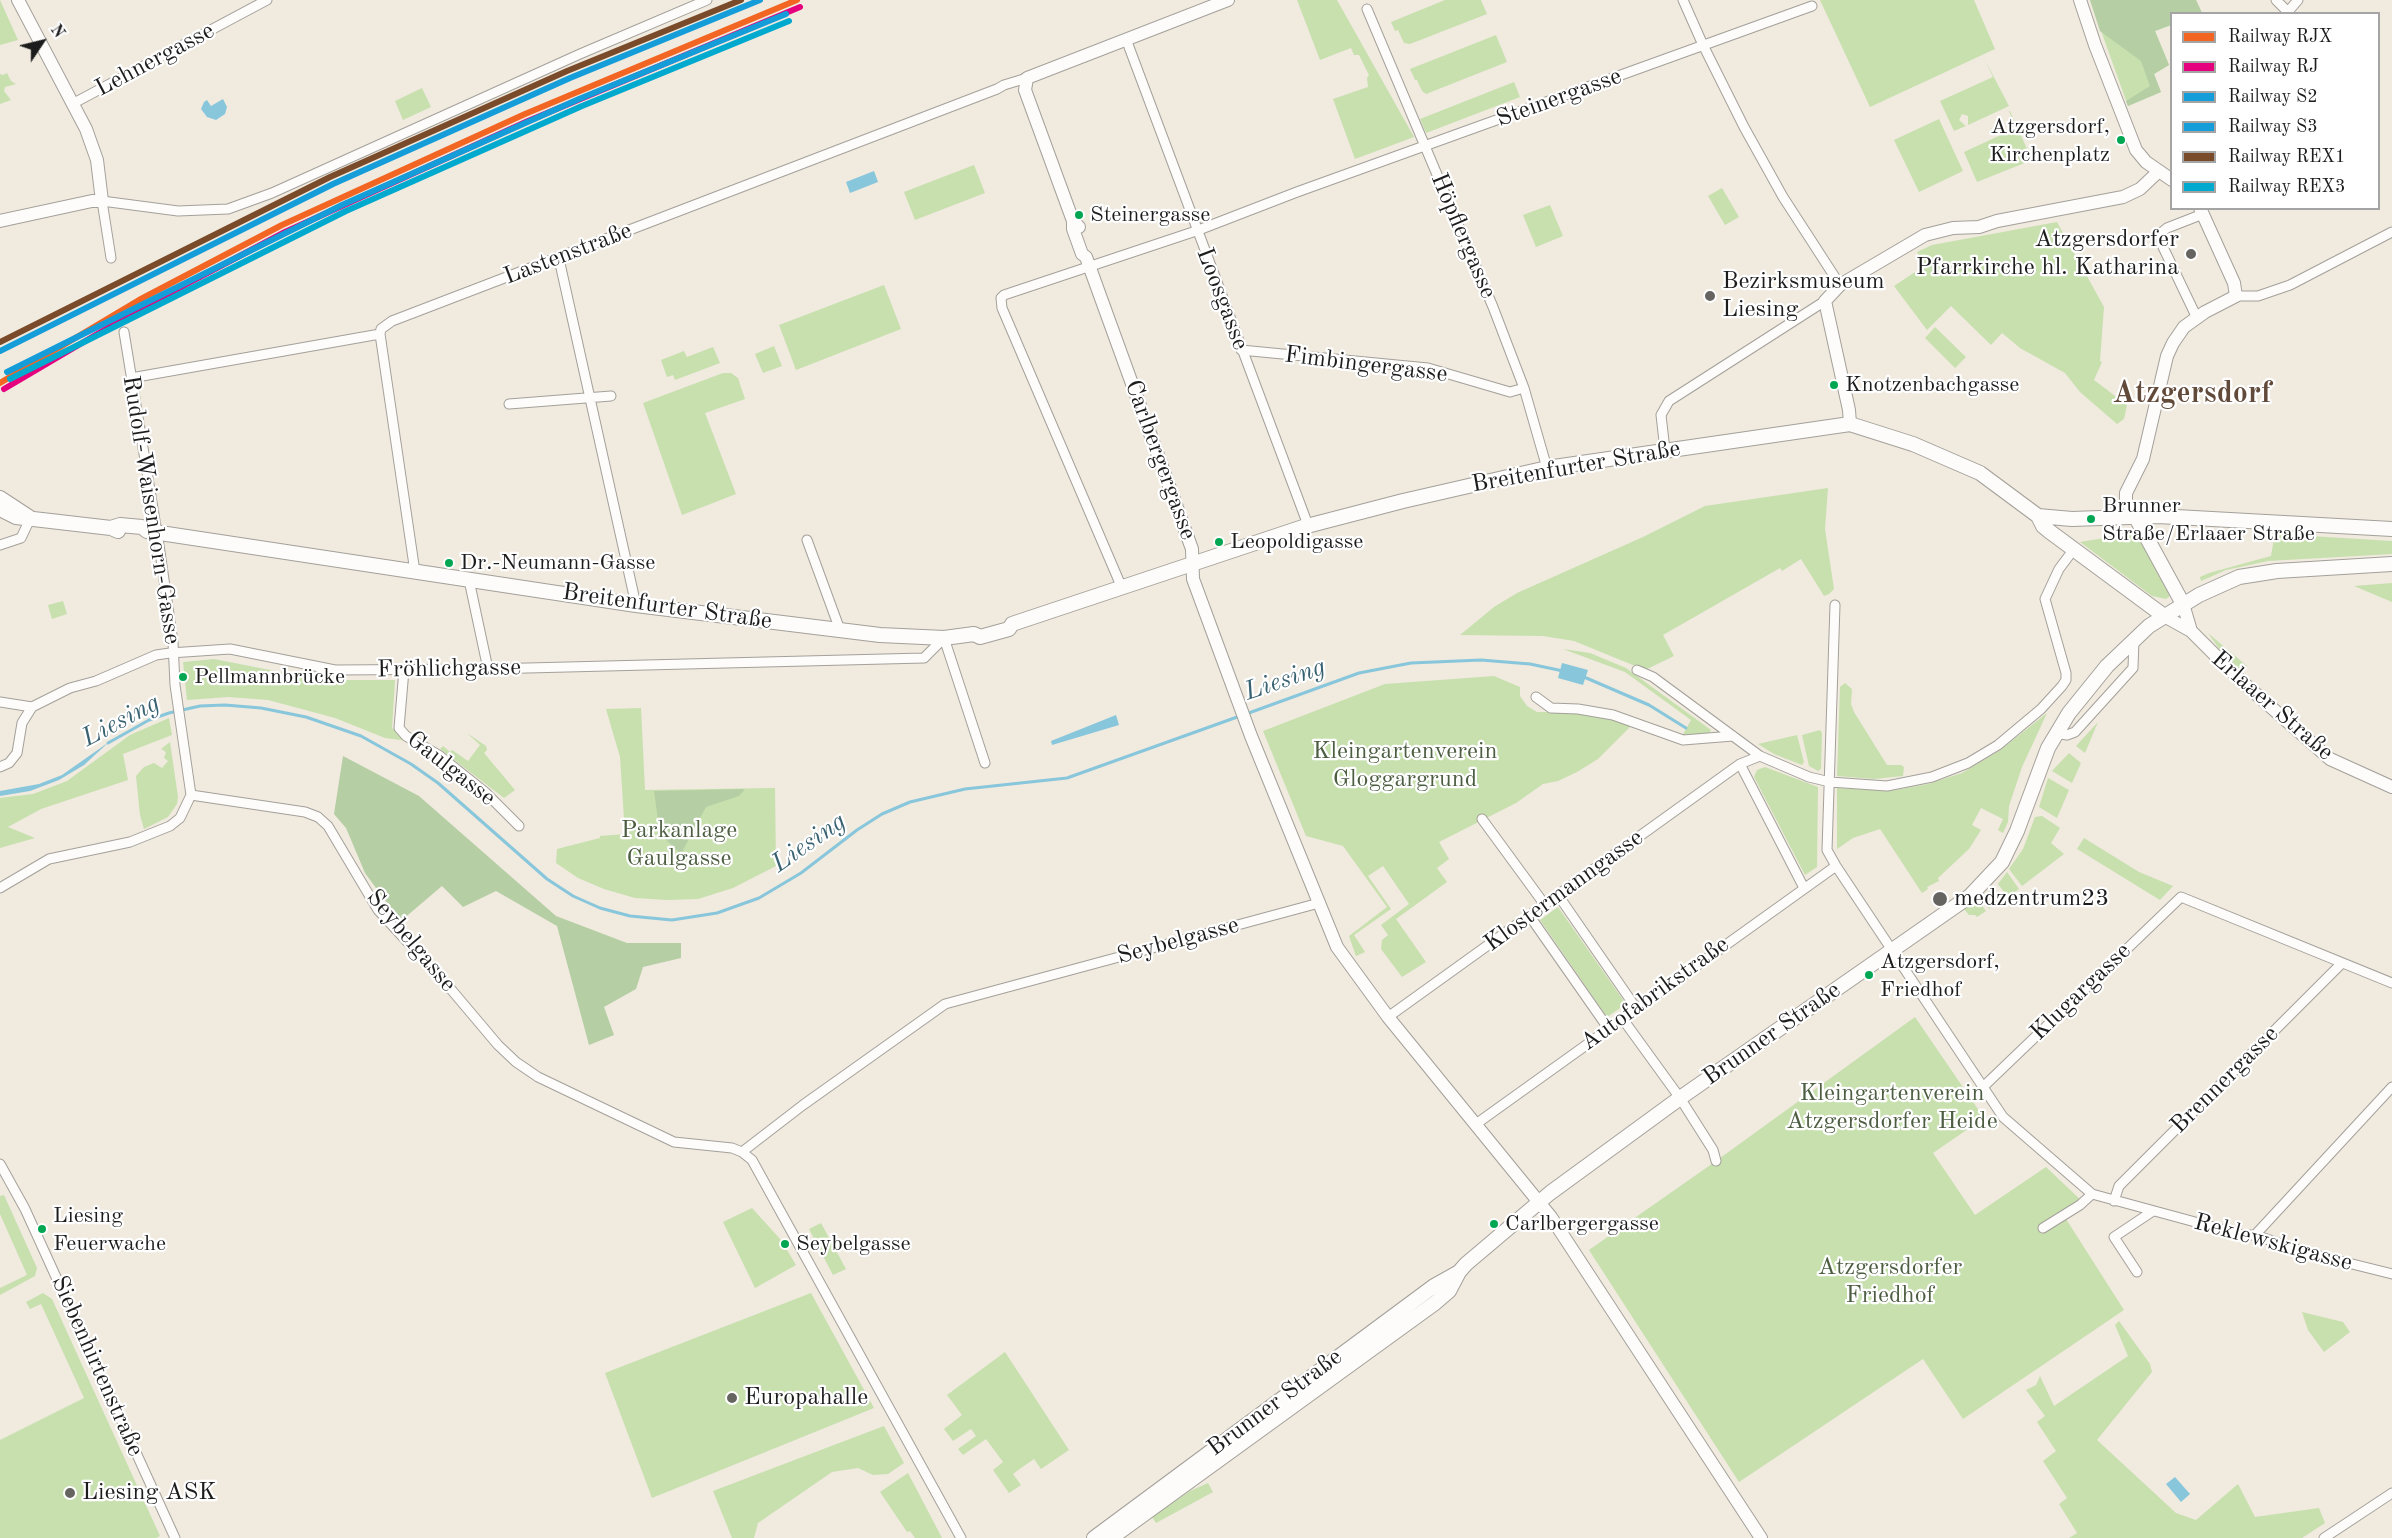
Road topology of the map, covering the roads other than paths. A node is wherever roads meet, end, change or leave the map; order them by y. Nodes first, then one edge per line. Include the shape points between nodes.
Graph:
1 (18, 0) edge
2 (267, 0) edge
3 (707, 0) edge
4 (1228, 0) edge
5 (1683, 0) edge
6 (2080, 0) edge
7 (2276, 0) edge
8 (2298, 0) edge
9 (1812, 6) dead end
10 (1367, 9) dead end
11 (2286, 12) edge
12 (2288, 12) edge
13 (1126, 39) junction
14 (1703, 45) junction
15 (1027, 78) junction
16 (74, 103) junction
17 (1425, 146) junction
18 (2158, 172) junction
19 (2170, 179) edge
20 (102, 201) junction
21 (2202, 211) edge
22 (0, 221) edge
23 (1196, 231) junction
24 (2392, 232) edge
25 (111, 258) dead end
26 (559, 259) junction
27 (1088, 262) junction
28 (1840, 285) junction
29 (2236, 296) junction
30 (1826, 301) junction
31 (2197, 318) junction
32 (124, 332) dead end
33 (380, 333) junction
34 (1241, 350) junction
35 (131, 378) junction
36 (1524, 388) junction
37 (612, 396) dead end
38 (591, 398) junction
39 (509, 404) dead end
40 (1850, 423) junction
41 (1665, 450) junction
42 (1547, 468) junction
43 (0, 498) edge
44 (0, 509) edge
45 (2038, 516) junction
46 (2135, 516) junction
47 (30, 519) junction
48 (2072, 519) junction
49 (1308, 525) junction
50 (2392, 529) edge
51 (152, 532) junction
52 (807, 540) dead end
53 (0, 544) edge
54 (2071, 547) junction
55 (1192, 564) junction
56 (2392, 564) edge
57 (415, 572) junction
58 (469, 580) junction
59 (1122, 588) junction
60 (2183, 604) junction
61 (636, 605) junction
62 (1835, 605) dead end
63 (2164, 616) junction
64 (840, 630) junction
65 (2191, 631) junction
66 (944, 638) junction
67 (2134, 639) junction
68 (173, 652) junction
69 (488, 669) junction
70 (404, 670) junction
71 (1637, 670) dead end
72 (1536, 697) dead end
73 (0, 702) edge
74 (32, 707) junction
75 (2056, 733) junction
76 (1733, 736) junction
77 (1760, 756) junction
78 (985, 762) dead end
79 (1740, 764) junction
80 (0, 767) edge
81 (1830, 782) junction
82 (2392, 787) edge
83 (191, 795) junction
84 (1482, 819) dead end
85 (519, 825) dead end
86 (1836, 866) junction
87 (0, 888) edge
88 (1804, 888) junction
89 (1558, 895) junction
90 (1319, 903) junction
91 (1545, 906) junction
92 (1530, 915) junction
93 (1891, 951) junction
94 (2342, 963) junction
95 (2392, 983) edge
96 (1636, 1008) junction
97 (1388, 1017) junction
98 (1622, 1018) junction
99 (1608, 1028) junction
100 (2392, 1087) edge
101 (1982, 1088) junction
102 (1680, 1098) junction
103 (1476, 1124) junction
104 (742, 1152) junction
105 (1716, 1161) dead end
106 (0, 1164) edge
107 (2092, 1194) junction
108 (2114, 1201) junction
109 (1540, 1202) junction
110 (2153, 1211) junction
111 (2043, 1228) dead end
112 (2255, 1235) junction
113 (1459, 1272) junction
114 (2137, 1272) dead end
115 (2392, 1274) edge
116 (2392, 1493) edge
117 (175, 1538) edge
118 (961, 1538) edge
119 (1094, 1538) edge
120 (1112, 1538) edge
121 (1761, 1538) edge
122 (2324, 1538) edge

1 - 16 street
2 - 16 street, Lehnergasse
3 - 20 street via 272,193 228,208 178,211
4 - 13 street, Lastenstraße
5 - 14 street
6 - 18 street via 2136,150
7 - 11 street
8 - 12 street
9 - 14 street, Steinergasse
10 - 17 street, Höpflergasse
13 - 15 street, Lastenstraße
13 - 23 street, Loosgasse
14 - 17 street, Steinergasse
14 - 28 street via 1783,197
15 - 26 street, Lastenstraße
15 - 27 street, Carlbergergasse via 1025,90
16 - 20 street via 97,160
17 - 23 street, Steinergasse
17 - 36 street, Höpflergasse
18 - 19 street
18 - 28 street via 2140,189 2123,197 1925,235
20 - 22 street
20 - 25 street
21 - 29 street
21 - 31 street via 2168,228 2161,238
23 - 27 street, Steinergasse
23 - 34 street, Loosgasse
24 - 29 street via 2290,285 2258,296
26 - 33 street, Lastenstraße via 392,321
26 - 38 street
27 - 55 street, Carlbergergasse via 1190,542
27 - 59 street, Steinergasse via 1056,278 1009,293 1001,298 1002,308
28 - 30 street
29 - 31 street
30 - 40 street
30 - 41 street via 1669,401 1661,415
31 - 46 street via 2184,327 2167,356 2144,459 2126,493
32 - 35 street, Rudolf-Waisenhorn-Gasse
33 - 35 street, Lastenstraße
33 - 57 street
34 - 36 street, Fimbingergasse via 1428,368 1510,392
34 - 49 street, Loosgasse
35 - 51 street, Rudolf-Waisenhorn-Gasse
36 - 42 street, Höpflergasse
37 - 38 street
38 - 39 street
38 - 61 street
40 - 41 main road, Breitenfurter Straße
40 - 45 main road, Breitenfurter Straße via 1906,441 1980,473
41 - 42 main road, Breitenfurter Straße
42 - 49 main road, Breitenfurter Straße
43 - 47 main road, Breitenfurter Straße
44 - 47 main road, Breitenfurter Straße
45 - 48 main road
45 - 54 main road, Breitenfurter Straße via 2043,526
46 - 48 main road
46 - 50 main road
46 - 60 main road
47 - 51 main road, Breitenfurter Straße via 132,534
47 - 53 street via 21,538
48 - 54 main road via 2064,529
49 - 55 main road, Breitenfurter Straße
51 - 57 main road, Breitenfurter Straße
51 - 68 street, Rudolf-Waisenhorn-Gasse
52 - 64 street
54 - 63 main road, Breitenfurter Straße
54 - 81 street via 2045,599 2066,680 2041,709 1998,745 1950,772 1887,786
55 - 59 main road, Breitenfurter Straße
55 - 90 street, Carlbergergasse via 1193,579 1237,697
56 - 60 main road, Brunner Straße via 2253,574 2212,588
57 - 58 main road, Breitenfurter Straße
58 - 61 main road, Breitenfurter Straße
58 - 69 street
59 - 66 main road, Breitenfurter Straße via 1012,624 1006,622 978,629 974,634
60 - 63 main road, Brunner Straße
60 - 65 street
61 - 64 main road, Breitenfurter Straße
62 - 81 street
63 - 65 street
63 - 67 main road, Brunner Straße
64 - 66 main road, Breitenfurter Straße
65 - 82 street, Erlaaer Straße via 2313,746 2341,765
66 - 69 street, Fröhlichgasse via 924,658
66 - 78 street
67 - 75 main road, Brunner Straße via 2077,701
67 - 75 street via 2133,668 2075,732
68 - 70 street, Fröhlichgasse via 230,649 335,670
68 - 74 street, Fröhlichgasse via 70,688
68 - 83 street, Rudolf-Waisenhorn-Gasse
69 - 70 street, Fröhlichgasse
70 - 85 street, Gaulgasse via 399,728 476,785
71 - 76 street via 1653,677
72 - 76 street via 1551,708 1613,715 1683,740
73 - 74 street
74 - 80 street via 22,723 17,753
75 - 93 main road, Brunner Straße via 2037,771 2017,831 1996,870 1970,896
76 - 77 street
77 - 79 street, Klostermanngasse
77 - 81 street
79 - 88 street
79 - 89 street, Klostermanngasse
81 - 86 street, Reklewskigasse via 1827,850
83 - 87 street via 180,818 170,826 130,842 49,859
83 - 104 street, Seybelgasse via 305,812 318,818 328,826 378,910 516,1062 538,1077 674,1142
84 - 91 street
86 - 88 street, Autofabrikstraße
86 - 93 street, Reklewskigasse
88 - 96 street, Autofabrikstraße
89 - 91 street, Klostermanngasse
89 - 96 street
90 - 97 street via 1337,947
90 - 104 street, Seybelgasse via 945,1004
91 - 92 street, Klostermanngasse
92 - 97 street, Klostermanngasse
92 - 99 street
93 - 101 street, Reklewskigasse
93 - 102 main road, Brunner Straße
94 - 95 street
94 - 101 street, Klugargasse via 2181,897
94 - 108 street, Brennergasse via 2119,1186
96 - 98 street, Autofabrikstraße
97 - 103 street
98 - 99 street, Autofabrikstraße
98 - 102 street
99 - 103 street, Autofabrikstraße
100 - 112 street
101 - 107 street, Reklewskigasse via 2002,1117
102 - 105 street
102 - 109 main road, Brunner Straße
103 - 109 street
104 - 118 street via 752,1160
106 - 117 street, Siebenhirtenstraße via 29,1217
107 - 108 street, Reklewskigasse
107 - 111 street
108 - 110 street, Reklewskigasse
109 - 113 main road, Brunner Straße
109 - 121 street
110 - 112 street, Reklewskigasse
110 - 114 street via 2114,1237
112 - 115 street, Reklewskigasse
113 - 119 main road, Brunner Straße via 1434,1286
113 - 120 main road, Brunner Straße via 1449,1291 1435,1303
116 - 122 street

